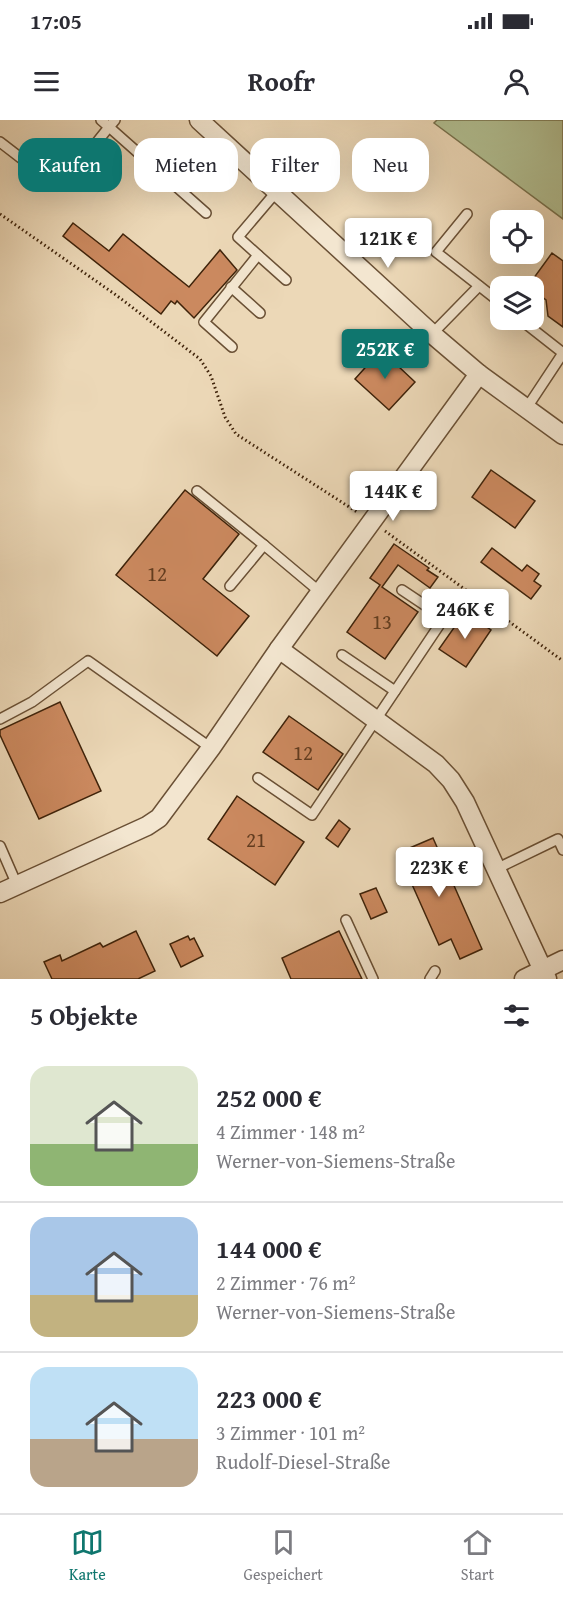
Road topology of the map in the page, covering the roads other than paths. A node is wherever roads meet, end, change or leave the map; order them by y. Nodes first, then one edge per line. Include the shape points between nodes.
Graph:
1 (101, 120) edge
2 (199, 120) edge
3 (112, 124) edge
4 (0, 142) edge
5 (250, 166) edge
6 (276, 192) edge
7 (278, 192) edge
8 (206, 213) dead end
9 (467, 214) dead end
10 (258, 255) junction
11 (286, 280) dead end
12 (479, 286) junction
13 (231, 287) junction
14 (490, 294) edge
15 (260, 313) dead end
16 (534, 330) edge
17 (432, 334) junction
18 (232, 347) dead end
19 (563, 353) edge
20 (479, 374) junction
21 (526, 409) junction
22 (563, 435) edge
23 (197, 490) dead end
24 (264, 545) junction
25 (230, 586) dead end
26 (402, 590) dead end
27 (320, 592) junction
28 (279, 649) junction
29 (342, 655) dead end
30 (395, 691) junction
31 (0, 719) edge
32 (376, 719) junction
33 (211, 748) junction
34 (258, 778) dead end
35 (0, 846) edge
36 (563, 850) edge
37 (496, 869) junction
38 (17, 885) junction
39 (0, 893) edge
40 (346, 920) dead end
41 (563, 960) edge
42 (545, 974) edge
43 (373, 979) edge
44 (524, 979) edge

1 - 3 lane
2 - 5 street
3 - 4 lane via 81,162 35,169
3 - 8 lane
6 - 10 lane via 238,237
7 - 17 street
9 - 12 lane via 436,252
10 - 11 lane
10 - 13 lane
12 - 14 lane
12 - 17 lane
13 - 15 lane
13 - 18 lane via 204,322
16 - 19 lane
17 - 20 street
19 - 21 lane
20 - 21 street
20 - 27 street
21 - 22 street
23 - 24 lane
24 - 25 lane
24 - 27 lane
26 - 30 lane via 444,618
27 - 28 street
28 - 32 street
28 - 33 street
29 - 30 lane
30 - 32 lane
31 - 33 lane via 32,702 88,661
32 - 34 lane via 312,815
32 - 37 street via 451,780
33 - 38 street via 159,818
35 - 38 lane
36 - 37 lane via 558,839
37 - 42 street
38 - 39 street
40 - 43 lane
41 - 42 street
42 - 44 street

